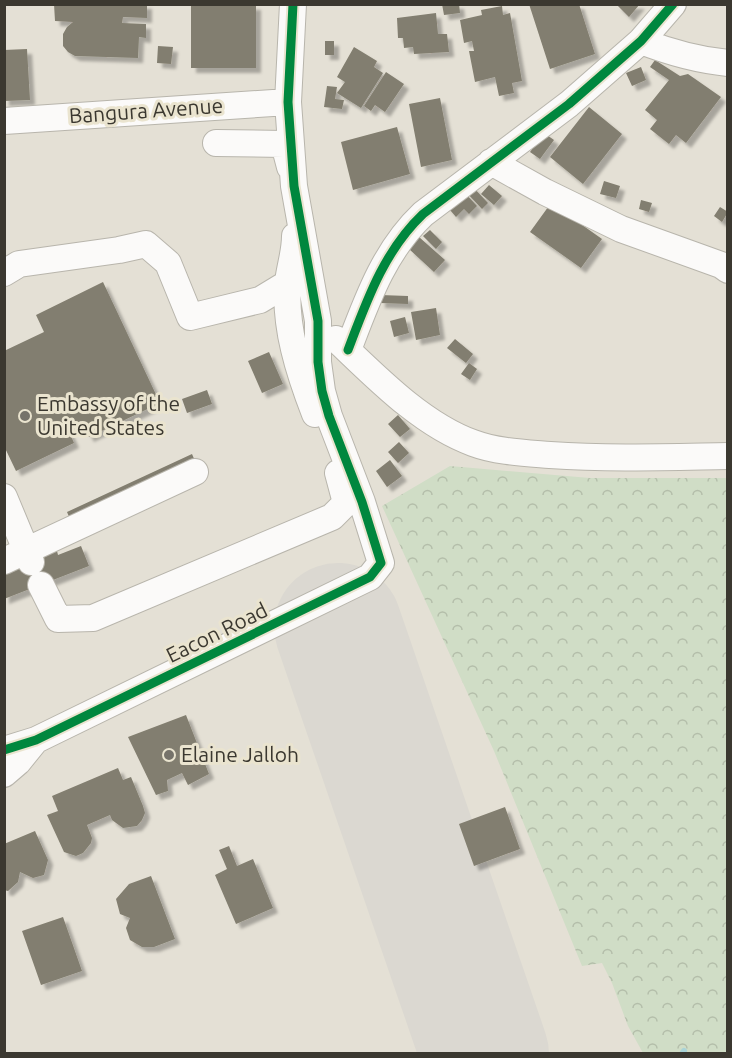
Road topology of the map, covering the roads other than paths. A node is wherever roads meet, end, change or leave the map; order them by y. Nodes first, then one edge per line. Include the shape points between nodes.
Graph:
1 (293, 4) edge
2 (673, 4) edge
3 (641, 41) junction
4 (728, 63) edge
5 (288, 102) junction
6 (4, 121) edge
7 (216, 143) dead end
8 (491, 162) junction
9 (728, 270) edge
10 (4, 273) edge
11 (288, 283) junction
12 (318, 321) junction
13 (348, 350) junction
14 (728, 456) edge
15 (195, 472) dead end
16 (4, 497) edge
17 (354, 503) junction
18 (26, 564) edge
19 (36, 740) junction
20 (4, 750) edge
21 (4, 774) edge

1 - 5 street
2 - 3 street
3 - 4 street via 707,61
3 - 8 street via 569,104
5 - 6 street, Bangura Avenue
5 - 12 street via 294,186
7 - 11 street via 284,144 293,178 295,248
8 - 9 street via 621,229
8 - 13 street via 407,229 373,285
10 - 11 street via 19,264 146,244 168,263 190,317 260,300
11 - 17 street via 289,315 300,375
12 - 13 street
12 - 17 street via 322,391
13 - 14 street via 428,419 474,443 518,453 586,457
15 - 18 street
16 - 18 street
17 - 18 street via 332,517 93,618 57,619
17 - 19 street, Eacon Road via 381,563 370,577
19 - 20 street, Eacon Road
19 - 21 street

